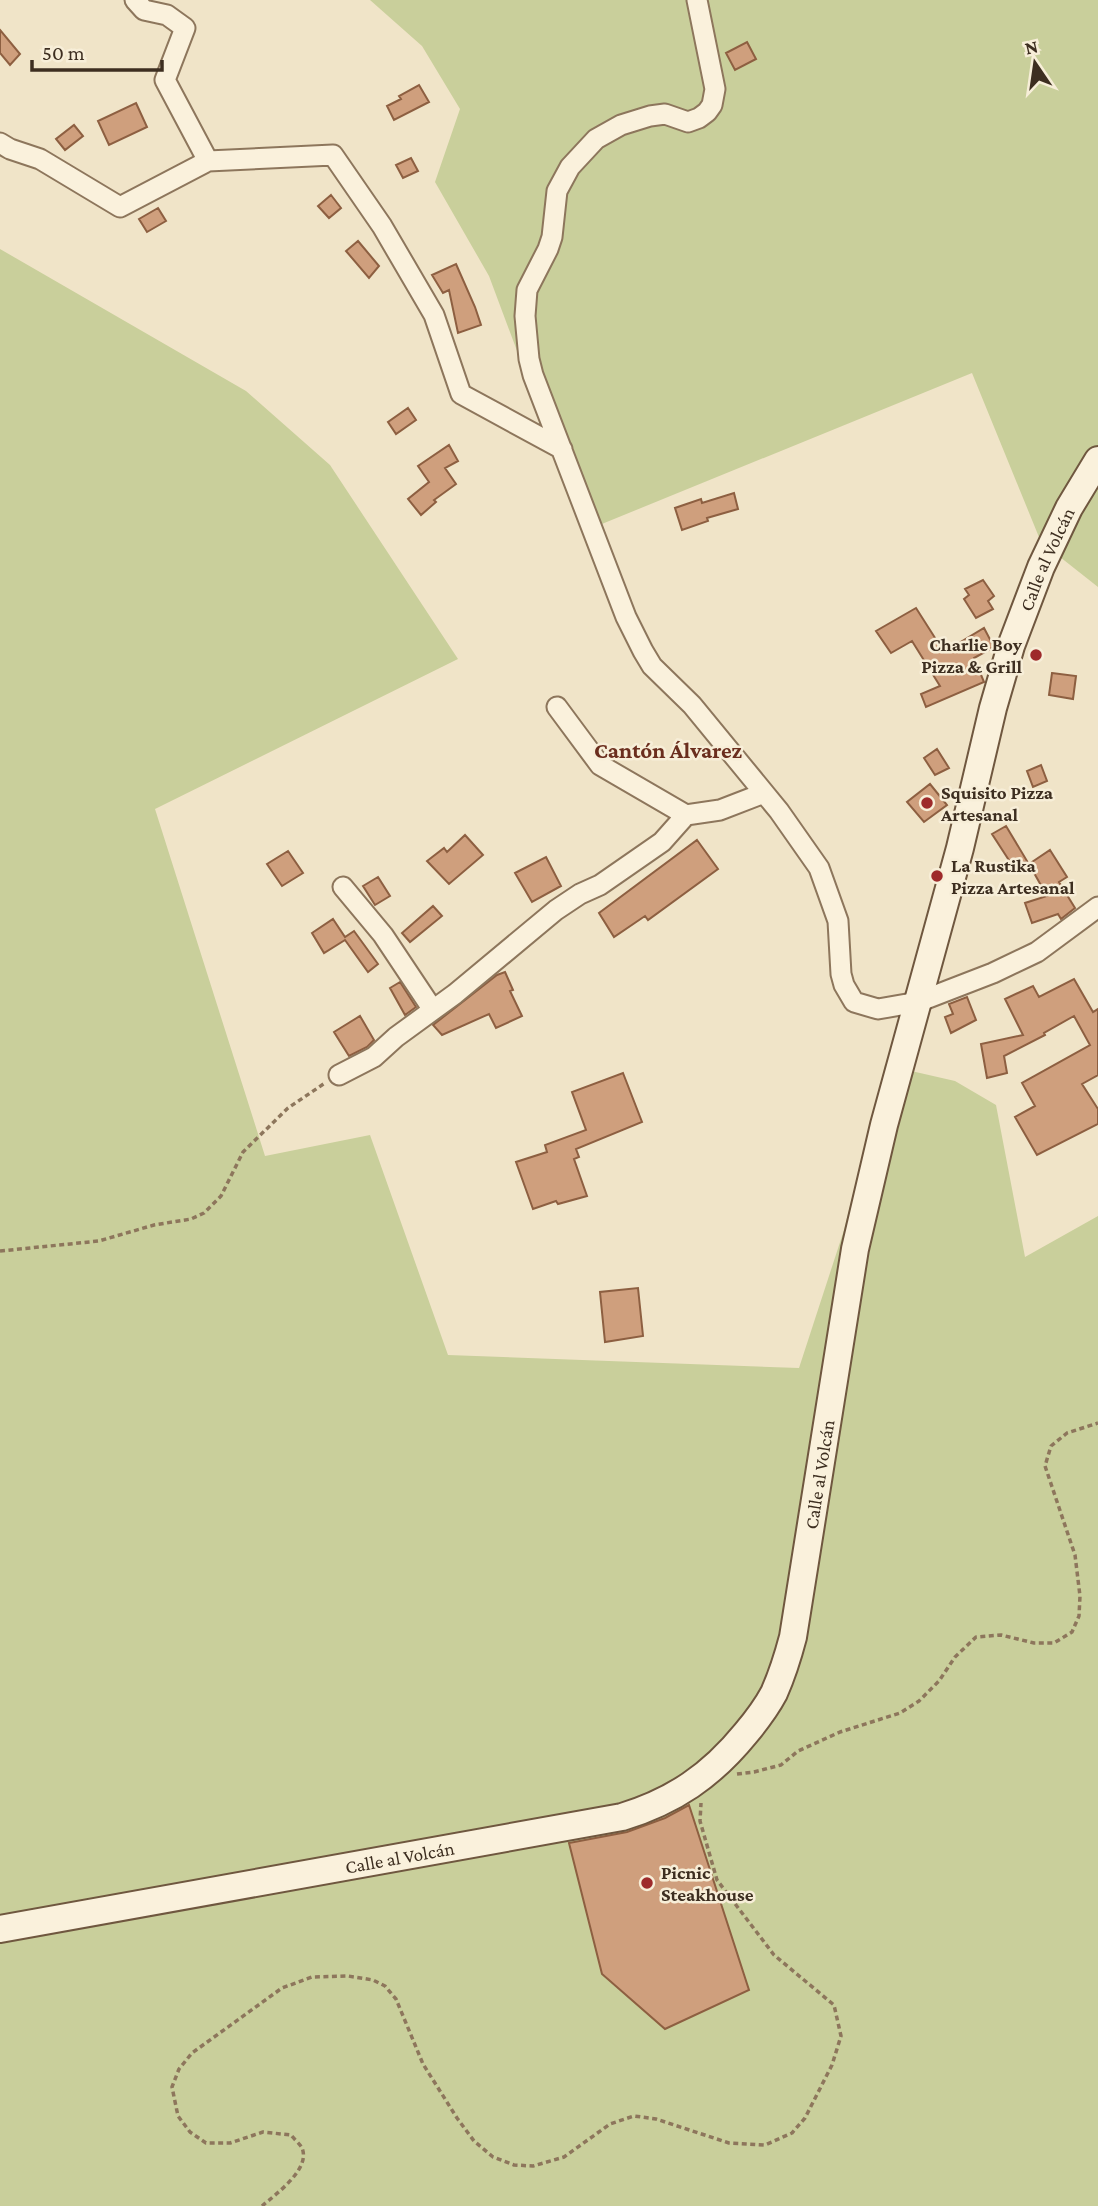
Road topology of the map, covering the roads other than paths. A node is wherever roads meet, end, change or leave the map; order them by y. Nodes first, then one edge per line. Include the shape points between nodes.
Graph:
1 (135, 0) edge
2 (697, 0) edge
3 (0, 143) edge
4 (208, 161) junction
5 (562, 449) junction
6 (1098, 460) edge
7 (557, 707) dead end
8 (764, 793) junction
9 (686, 815) junction
10 (343, 887) dead end
11 (1098, 908) edge
12 (918, 1002) junction
13 (433, 1010) junction
14 (339, 1075) road end
15 (0, 1929) edge

1 - 4 street via 144,10 167,15 185,28 164,80
2 - 5 street via 715,89 712,105 688,122 665,114 621,125 585,149 557,191 552,237 527,290 531,367
3 - 4 street via 40,159 120,207
4 - 5 street via 333,155 382,226 433,315 461,394
5 - 8 street via 642,651
6 - 12 street, Calle al Volcán via 1041,566 1011,646
7 - 9 street via 600,765
8 - 9 street via 732,806
8 - 12 street via 819,868 838,921 841,974 850,997 878,1009
9 - 13 street via 662,842 556,909
10 - 13 street via 383,935
11 - 12 street via 1037,952
12 - 15 street, Calle al Volcán via 855,1249 793,1637 781,1677 762,1713 721,1762 678,1794 643,1810 601,1821
13 - 14 street via 374,1057

